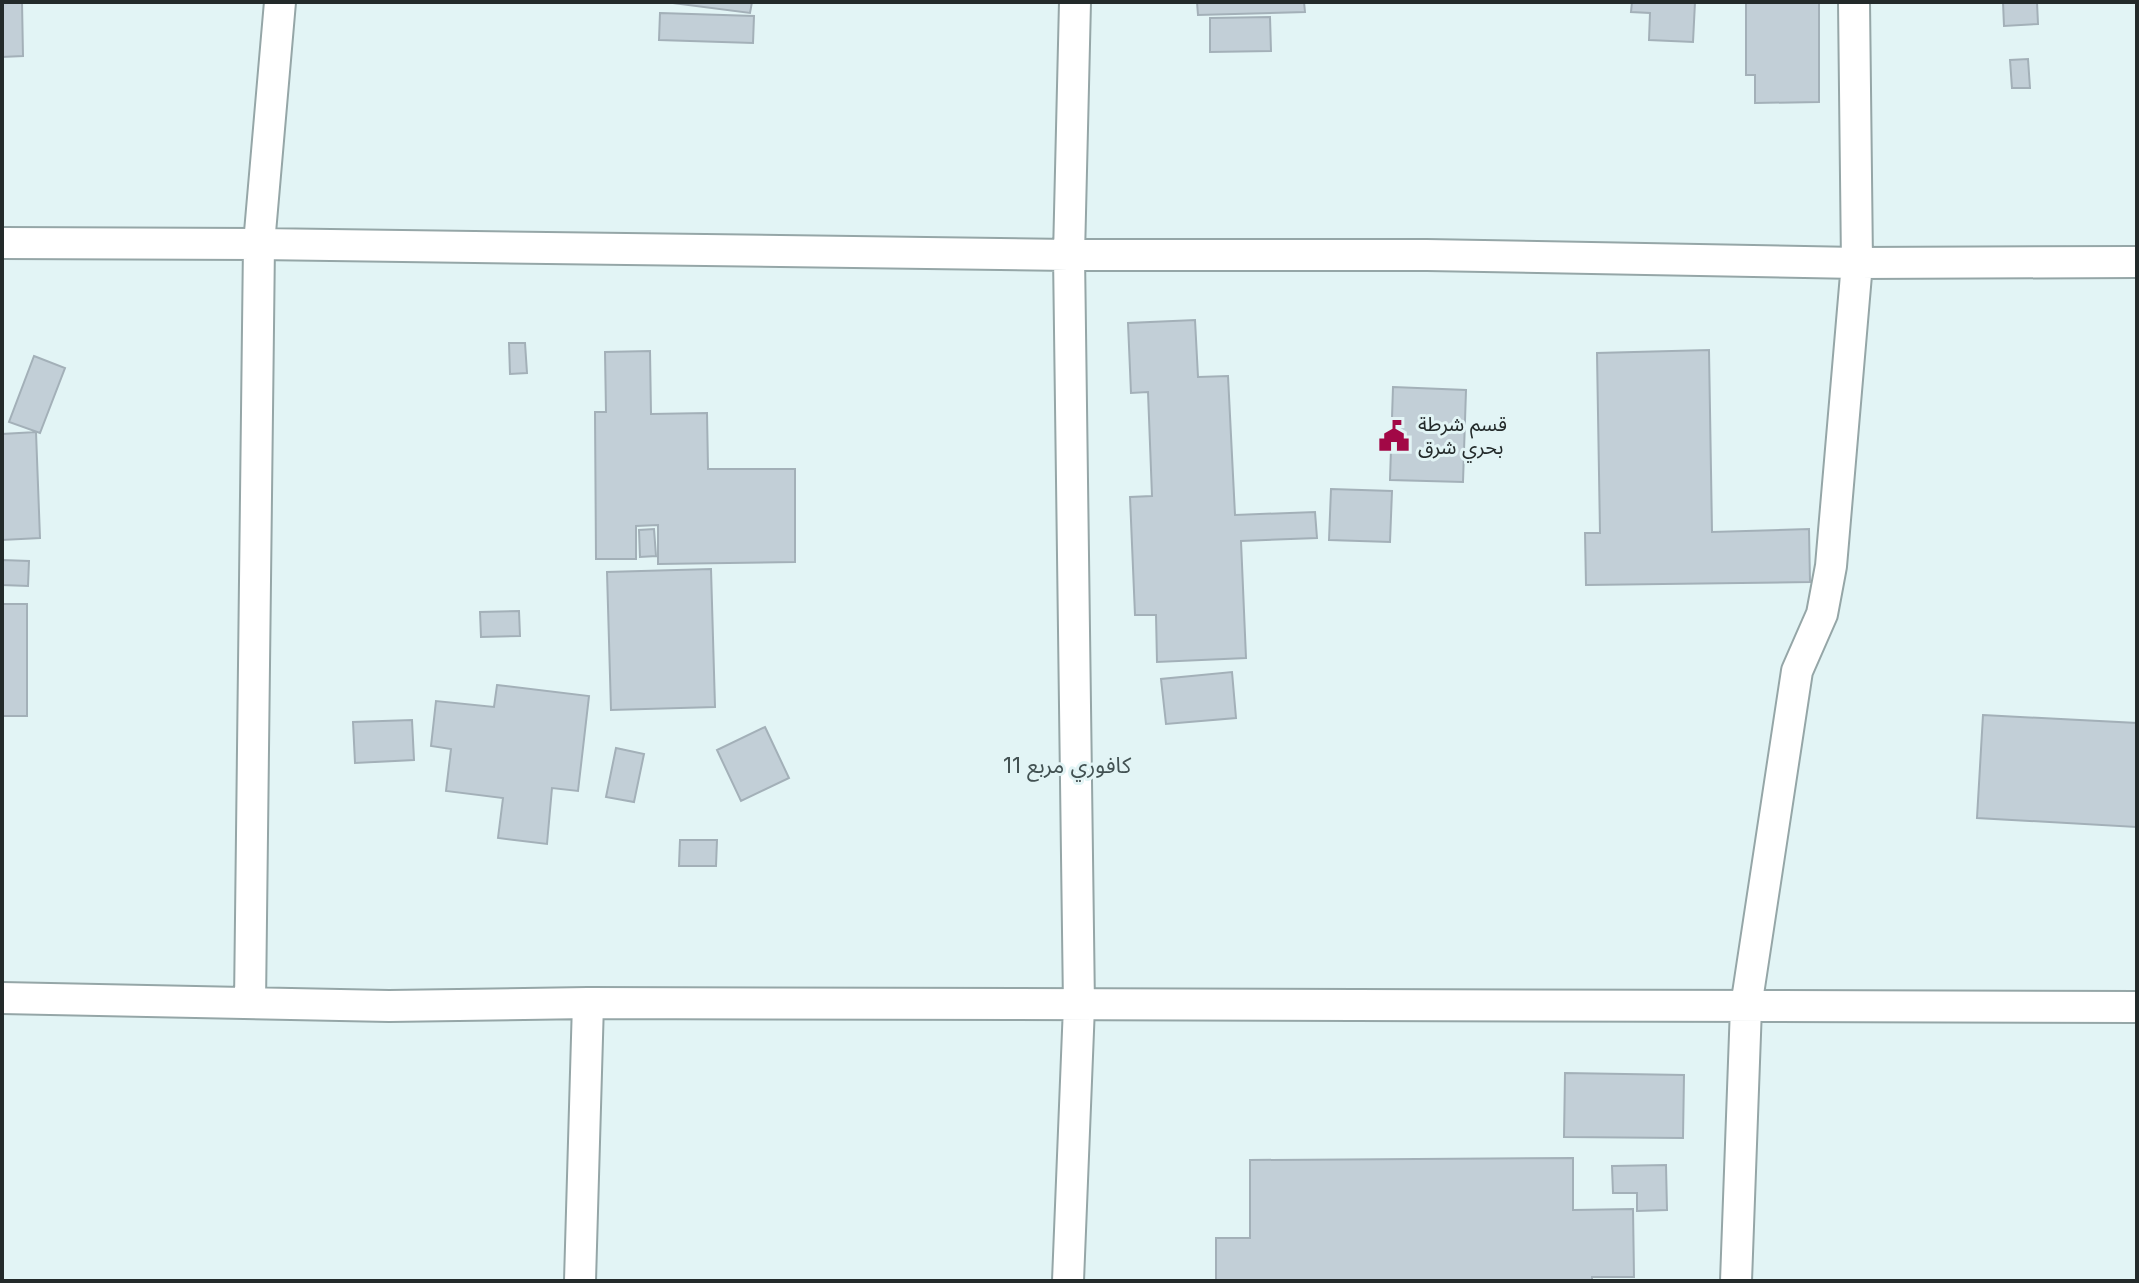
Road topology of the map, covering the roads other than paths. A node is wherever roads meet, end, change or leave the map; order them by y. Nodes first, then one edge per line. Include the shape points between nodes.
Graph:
1 (280, 2) edge
2 (1075, 2) edge
3 (1854, 2) edge
4 (2, 243) edge
5 (259, 244) junction
6 (1069, 255) junction
7 (2137, 262) edge
8 (1857, 263) junction
9 (2, 998) edge
10 (250, 1003) junction
11 (588, 1003) junction
12 (1079, 1006) junction
13 (1746, 1007) junction
14 (2137, 1007) edge
15 (580, 1281) edge
16 (1068, 1281) edge
17 (1736, 1281) edge

1 - 5 street
2 - 6 street
3 - 8 street
4 - 5 street
5 - 6 street
5 - 10 street
6 - 8 street
6 - 12 street
7 - 8 street
8 - 13 street via 1831,566 1822,614 1797,671
9 - 10 street
10 - 11 street
11 - 12 street
11 - 15 street
12 - 13 street
12 - 16 street
13 - 14 street
13 - 17 street

